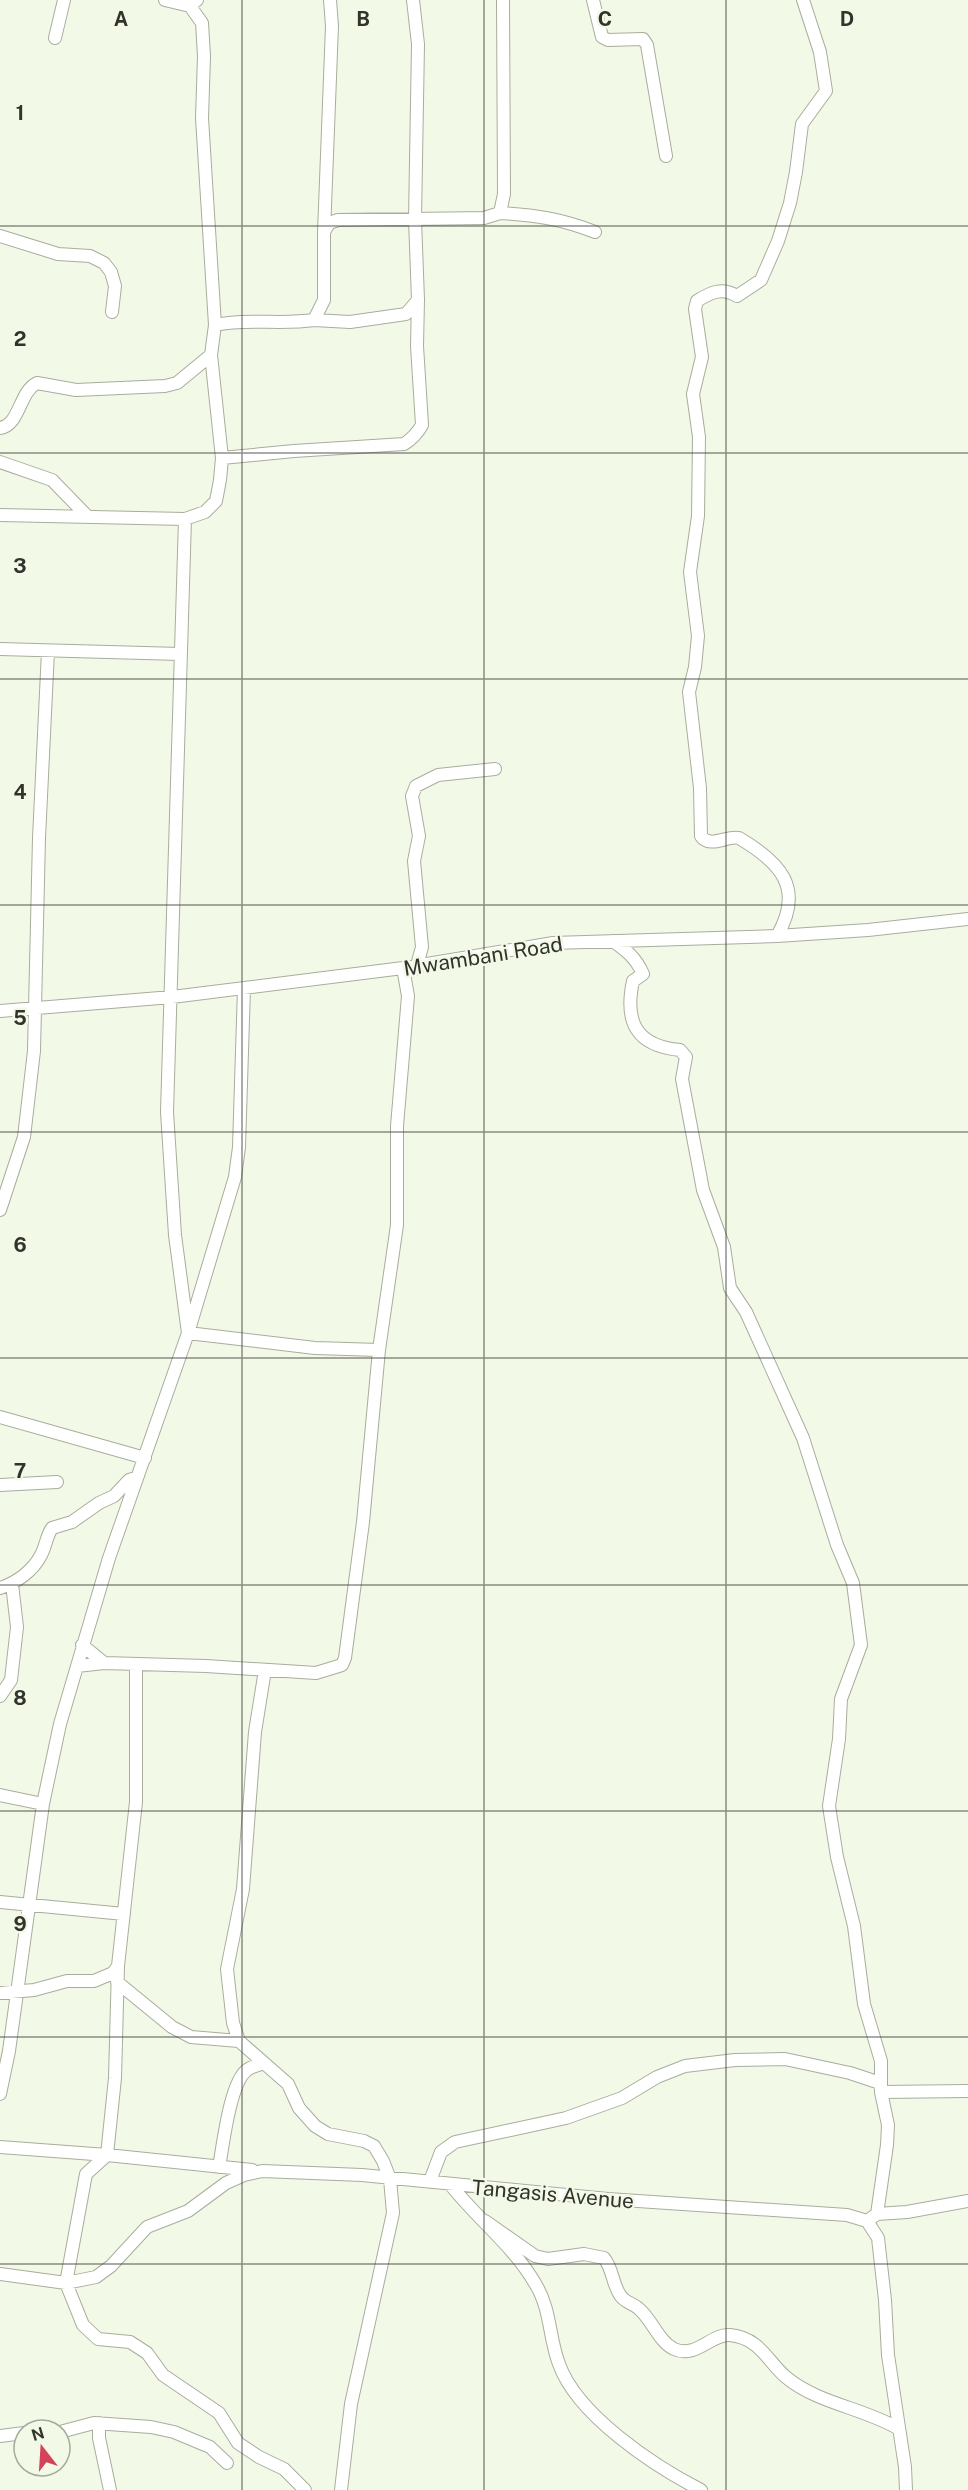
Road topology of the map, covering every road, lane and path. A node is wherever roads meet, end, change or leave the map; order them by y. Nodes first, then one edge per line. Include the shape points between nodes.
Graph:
1 (64, 0) edge
2 (165, 0) edge
3 (330, 0) edge
4 (413, 0) edge
5 (503, 0) edge
6 (593, 0) edge
7 (803, 0) edge
8 (194, 3) edge
9 (55, 38) dead end
10 (666, 156) dead end
11 (500, 213) junction
12 (415, 219) junction
13 (324, 232) junction
14 (595, 232) dead end
15 (0, 236) edge
16 (418, 300) junction
17 (112, 312) dead end
18 (314, 320) junction
19 (215, 325) junction
20 (211, 355) junction
21 (0, 428) edge
22 (222, 458) junction
23 (0, 462) edge
24 (0, 515) edge
25 (88, 517) junction
26 (185, 519) junction
27 (0, 649) edge
28 (48, 651) junction
29 (180, 654) junction
30 (495, 769) dead end
31 (968, 919) edge
32 (777, 936) junction
33 (613, 941) junction
34 (418, 964) junction
35 (403, 968) junction
36 (407, 987) junction
37 (244, 988) junction
38 (172, 997) junction
39 (36, 1009) junction
40 (0, 1011) edge
41 (0, 1210) edge
42 (188, 1333) junction
43 (378, 1350) junction
44 (0, 1417) edge
45 (145, 1458) junction
46 (136, 1478) junction
47 (57, 1482) dead end
48 (0, 1485) edge
49 (6, 1586) edge
50 (82, 1645) junction
51 (104, 1663) junction
52 (77, 1666) junction
53 (136, 1666) junction
54 (265, 1670) junction
55 (0, 1696) edge
56 (0, 1795) edge
57 (43, 1804) junction
58 (0, 1902) edge
59 (30, 1905) junction
60 (124, 1914) junction
61 (118, 1966) junction
62 (117, 1983) junction
63 (18, 1990) junction
64 (0, 1993) edge
65 (239, 2041) junction
66 (264, 2063) junction
67 (881, 2088) junction
68 (968, 2091) edge
69 (0, 2094) edge
70 (0, 2147) edge
71 (74, 2153) junction
72 (107, 2155) junction
73 (219, 2168) junction
74 (262, 2171) junction
75 (86, 2174) junction
76 (390, 2179) junction
77 (430, 2181) junction
78 (450, 2184) junction
79 (968, 2201) edge
80 (872, 2217) junction
81 (486, 2221) junction
82 (0, 2274) edge
83 (66, 2283) junction
84 (99, 2423) junction
85 (72, 2428) edge
86 (899, 2429) junction
87 (227, 2463) dead end
88 (110, 2490) edge
89 (305, 2490) edge
90 (341, 2490) edge
91 (701, 2490) edge
92 (906, 2490) edge

1 - 9 street
2 - 8 street
3 - 13 street
4 - 12 street via 418,44
5 - 11 street via 504,194
6 - 10 street via 602,37 643,39 648,45
7 - 32 street via 820,52 826,91 802,124 790,203 778,241 760,280 737,296 729,291 713,291 697,301 695,309 702,357 693,394 699,437 699,516 690,572 698,636 689,692 700,788 701,837 711,842 739,838 775,863 790,896
8 - 19 street via 202,22 202,118
11 - 12 street via 484,218
11 - 14 street via 537,215
12 - 13 street via 338,220
12 - 16 street
13 - 18 street via 324,300
15 - 17 street via 58,254 90,256 104,263 115,286
16 - 18 street via 406,314 350,321
16 - 22 street via 422,425 409,441
18 - 19 street
19 - 20 street
20 - 21 street via 177,383 165,386 76,390 37,383 27,392 11,422
20 - 22 street
22 - 26 street via 216,501 205,512
23 - 25 street via 52,480
24 - 25 street
25 - 26 street
26 - 29 street
27 - 28 street
28 - 29 street
28 - 39 street
29 - 38 street
30 - 34 street via 438,775 416,786 412,796 419,836 414,861 422,947
31 - 32 street, Mwambani Road
32 - 33 street, Mwambani Road
33 - 34 street, Mwambani Road via 553,943
33 - 67 street via 629,952 643,974 633,981 630,996 639,1035 668,1050 680,1050 686,1057 682,1079 702,1190 724,1247 730,1288 746,1312 803,1438 853,1583 861,1644 841,1699 829,1806 854,1926 864,2004 881,2061
34 - 35 street, Mwambani Road
34 - 36 street
35 - 36 street
35 - 37 street, Mwambani Road
36 - 43 street via 397,1126 397,1225
37 - 38 street, Mwambani Road
37 - 42 street via 235,1177
38 - 39 street, Mwambani Road
38 - 42 street via 167,1113 175,1235
39 - 40 street, Mwambani Road
39 - 41 street via 24,1137
42 - 43 street via 315,1348
42 - 45 street
43 - 54 street via 363,1522 345,1658 342,1665 316,1673
44 - 45 street
45 - 46 street
46 - 49 street via 72,1522 52,1528 31,1569
46 - 50 street
47 - 48 street
49 - 55 street via 17,1627 11,1680
50 - 51 street
50 - 52 street
51 - 52 street
51 - 53 street
52 - 57 street
53 - 54 street
53 - 60 street via 136,1802
54 - 65 street via 255,1732 243,1889 226,1969 232,2023
56 - 57 street
57 - 59 street
58 - 59 street
59 - 60 street
59 - 63 street
60 - 61 street
61 - 62 street
61 - 63 street via 113,1973 94,1981 67,1981
62 - 65 street via 172,2027 191,2037
62 - 72 street via 115,2078
63 - 64 street
63 - 69 street
65 - 66 street
66 - 73 street via 248,2069 237,2083
66 - 76 street via 288,2084 299,2108 315,2126 328,2134 374,2146
67 - 68 street
67 - 77 street via 840,2070 785,2058 685,2066 622,2098 566,2118 455,2142 441,2152
67 - 80 street via 888,2125 887,2145
70 - 71 street
71 - 72 street
71 - 75 street
72 - 73 street
72 - 75 street
73 - 74 street
74 - 76 street, Tangasis Avenue
74 - 83 street, Tangasis Avenue via 226,2182 188,2211 147,2228 96,2277
75 - 83 street
76 - 77 street, Tangasis Avenue
76 - 90 street via 393,2213 351,2404
77 - 78 street, Tangasis Avenue
78 - 80 street, Tangasis Avenue
78 - 81 street via 465,2204
79 - 80 street, Tangasis Avenue
80 - 86 street via 881,2256 888,2355
81 - 86 street via 535,2256 548,2259 584,2254 604,2258 611,2266 620,2296 638,2308 676,2350 697,2349 729,2335 740,2338 767,2354 786,2378 804,2389
81 - 91 street via 537,2285 549,2315 560,2367 584,2405 615,2434
82 - 83 street, Tangasis Avenue
83 - 89 street via 82,2325 90,2333 109,2341 130,2342 147,2353 163,2375 219,2413 238,2443 284,2469
84 - 85 street
84 - 87 street via 174,2432 210,2448
84 - 88 street
86 - 92 street

